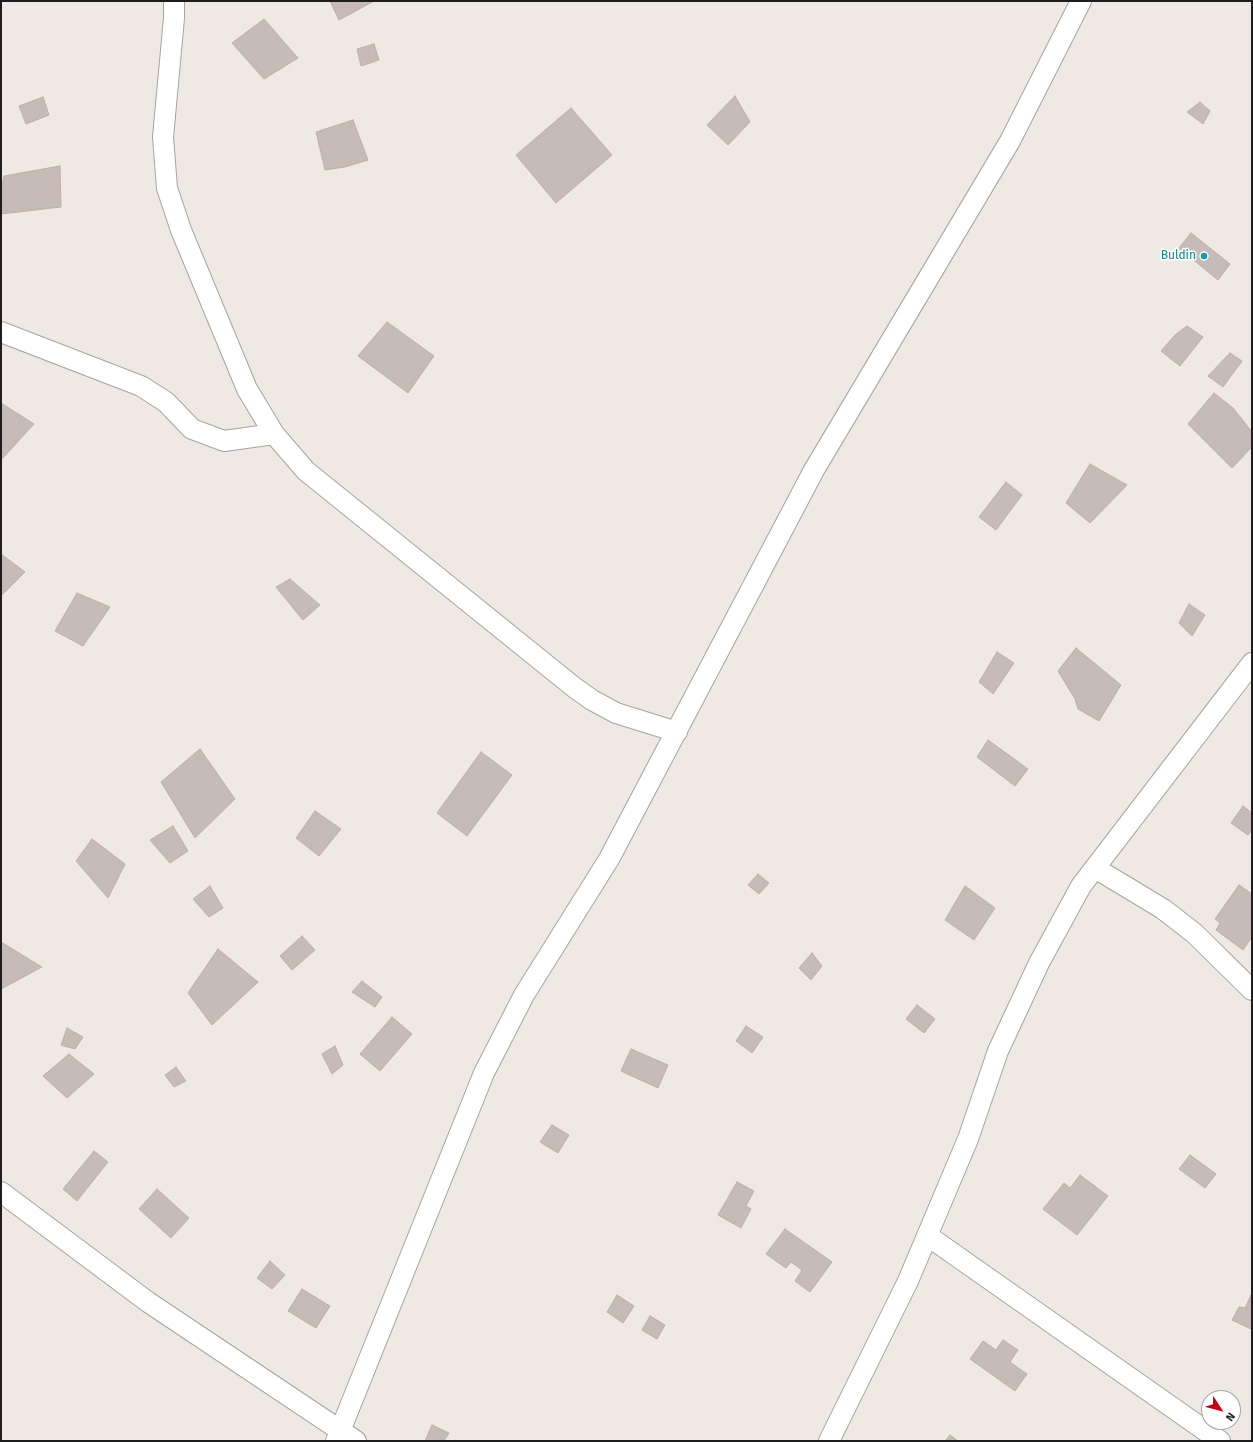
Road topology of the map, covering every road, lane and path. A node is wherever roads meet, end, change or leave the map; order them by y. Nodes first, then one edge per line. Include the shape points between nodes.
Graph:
1 (174, 1) edge
2 (1081, 1) edge
3 (1, 332) edge
4 (274, 434) junction
5 (1252, 663) edge
6 (677, 732) junction
7 (1095, 868) junction
8 (1252, 990) edge
9 (1, 1192) edge
10 (928, 1236) junction
11 (344, 1437) edge
12 (829, 1441) edge
13 (1220, 1441) edge

1 - 4 street via 163,137 167,188 181,230 247,389
2 - 6 street via 1010,141 814,470
3 - 4 street via 141,386 166,402 192,429 224,441
4 - 6 street via 306,471 574,688 616,713
5 - 7 street
6 - 11 street via 609,859 524,995 484,1073 377,1335
7 - 8 street via 1163,909 1194,933
7 - 10 street via 1081,886 1039,963 998,1051 968,1139
9 - 11 street via 148,1302
10 - 12 street
10 - 13 street

